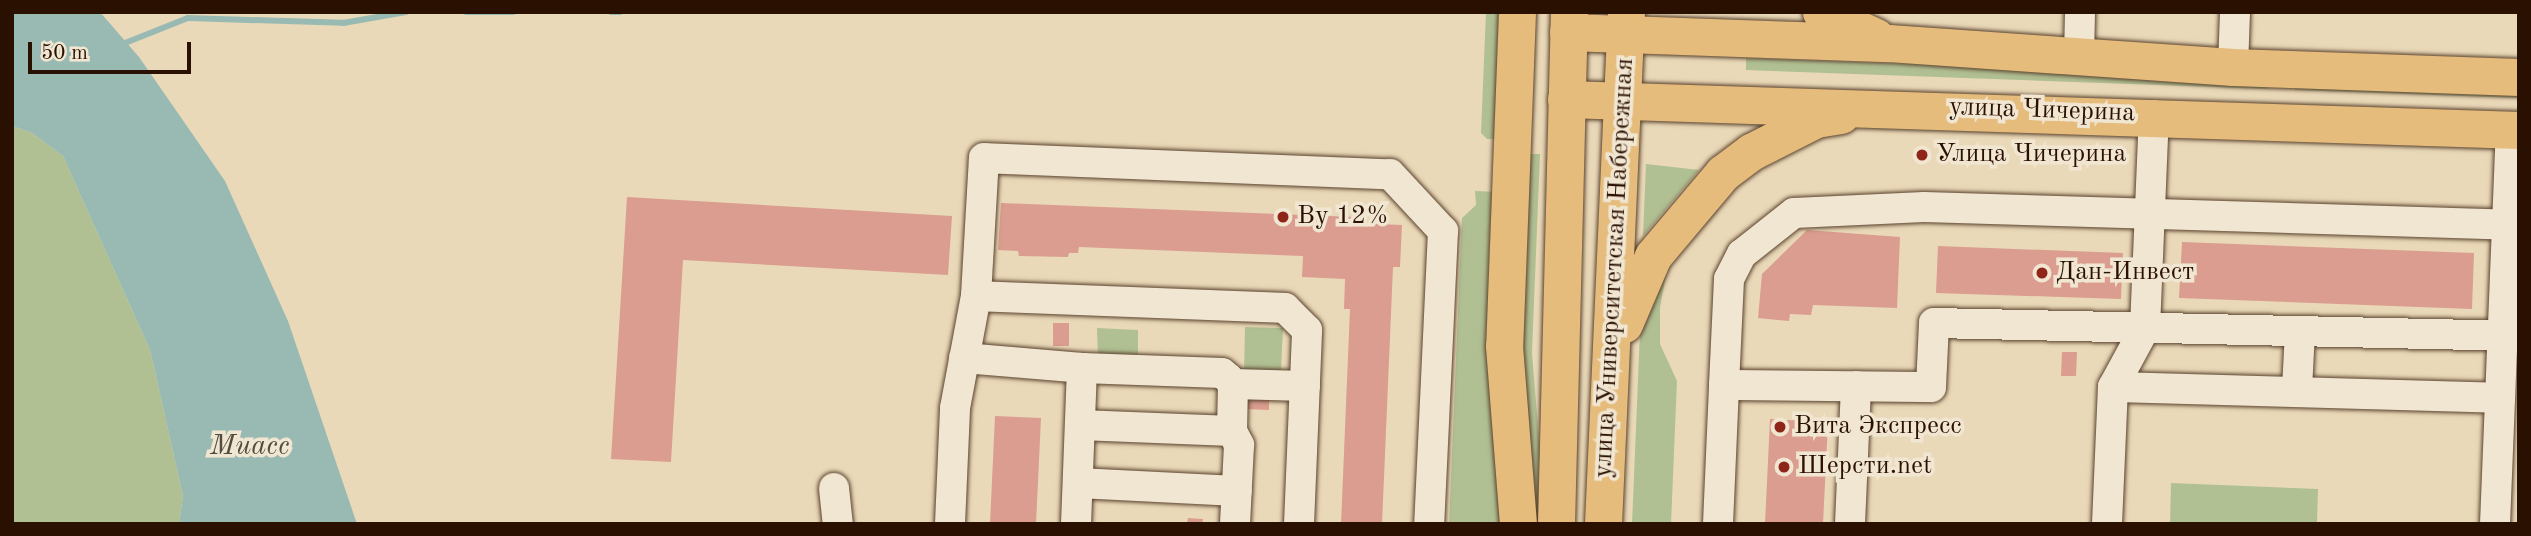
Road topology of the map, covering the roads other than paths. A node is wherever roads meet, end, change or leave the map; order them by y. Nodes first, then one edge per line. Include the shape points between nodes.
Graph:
1 (1517, 12) edge
2 (2080, 12) edge
3 (2235, 12) edge
4 (1842, 17) edge
5 (1569, 22) edge
6 (1625, 24) edge
7 (1889, 44) junction
8 (2079, 57) junction
9 (2233, 67) junction
10 (2519, 77) edge
11 (1566, 99) junction
12 (1623, 102) junction
13 (1894, 107) junction
14 (2154, 115) junction
15 (2515, 130) edge
16 (2150, 217) junction
17 (2513, 225) edge
18 (976, 296) junction
19 (2145, 328) junction
20 (2300, 331) junction
21 (2511, 336) edge
22 (964, 358) junction
23 (1612, 358) junction
24 (1082, 368) junction
25 (1233, 384) junction
26 (1724, 385) junction
27 (1304, 386) junction
28 (1856, 386) junction
29 (2113, 387) junction
30 (2297, 389) junction
31 (2500, 398) junction
32 (1080, 425) junction
33 (1232, 431) junction
34 (1078, 483) junction
35 (834, 488) dead end
36 (1237, 491) junction
37 (838, 524) edge
38 (950, 524) edge
39 (1076, 524) edge
40 (1235, 524) edge
41 (1299, 524) edge
42 (1429, 524) edge
43 (1518, 524) edge
44 (1556, 524) edge
45 (1603, 524) edge
46 (1718, 524) edge
47 (1850, 524) edge
48 (2106, 524) edge
49 (2495, 524) edge

1 - 43 main road via 1504,346
2 - 8 lane
3 - 9 lane
4 - 7 main road
5 - 6 main road, улица Чичерина
5 - 11 main road, улица Университетская Набережная
6 - 7 main road, улица Чичерина
6 - 12 main road, улица Университетская Набережная
7 - 8 main road, улица Чичерина
8 - 9 main road, улица Чичерина
9 - 10 main road, улица Чичерина
11 - 12 main road, улица Чичерина
11 - 44 main road, улица Университетская Набережная
12 - 13 main road, улица Чичерина
12 - 23 main road, улица Университетская Набережная
13 - 14 main road, улица Чичерина
13 - 23 main road via 1816,119 1751,152 1723,173 1653,256 1639,280
14 - 15 main road, улица Чичерина
14 - 16 lane
15 - 17 lane
16 - 17 lane
16 - 19 lane
16 - 26 lane via 1924,207 1794,213 1742,254 1729,279
17 - 21 lane
18 - 22 lane
18 - 27 lane via 1285,308 1307,330
18 - 42 lane via 984,158 1390,174 1443,231
19 - 20 lane
19 - 28 lane via 1934,323 1931,387
19 - 29 lane
20 - 21 lane
20 - 30 lane
21 - 31 lane
22 - 24 lane
22 - 38 lane via 955,408
23 - 45 main road, улица Университетская Набережная
24 - 25 lane via 1222,373
24 - 32 lane
25 - 27 lane
25 - 33 lane
26 - 28 lane
26 - 46 lane
27 - 41 lane
28 - 47 lane
29 - 30 lane
29 - 48 lane
30 - 31 lane
31 - 49 lane
32 - 33 lane
32 - 34 lane
33 - 36 lane via 1239,445
34 - 36 lane
34 - 39 lane
35 - 37 lane
36 - 40 lane

